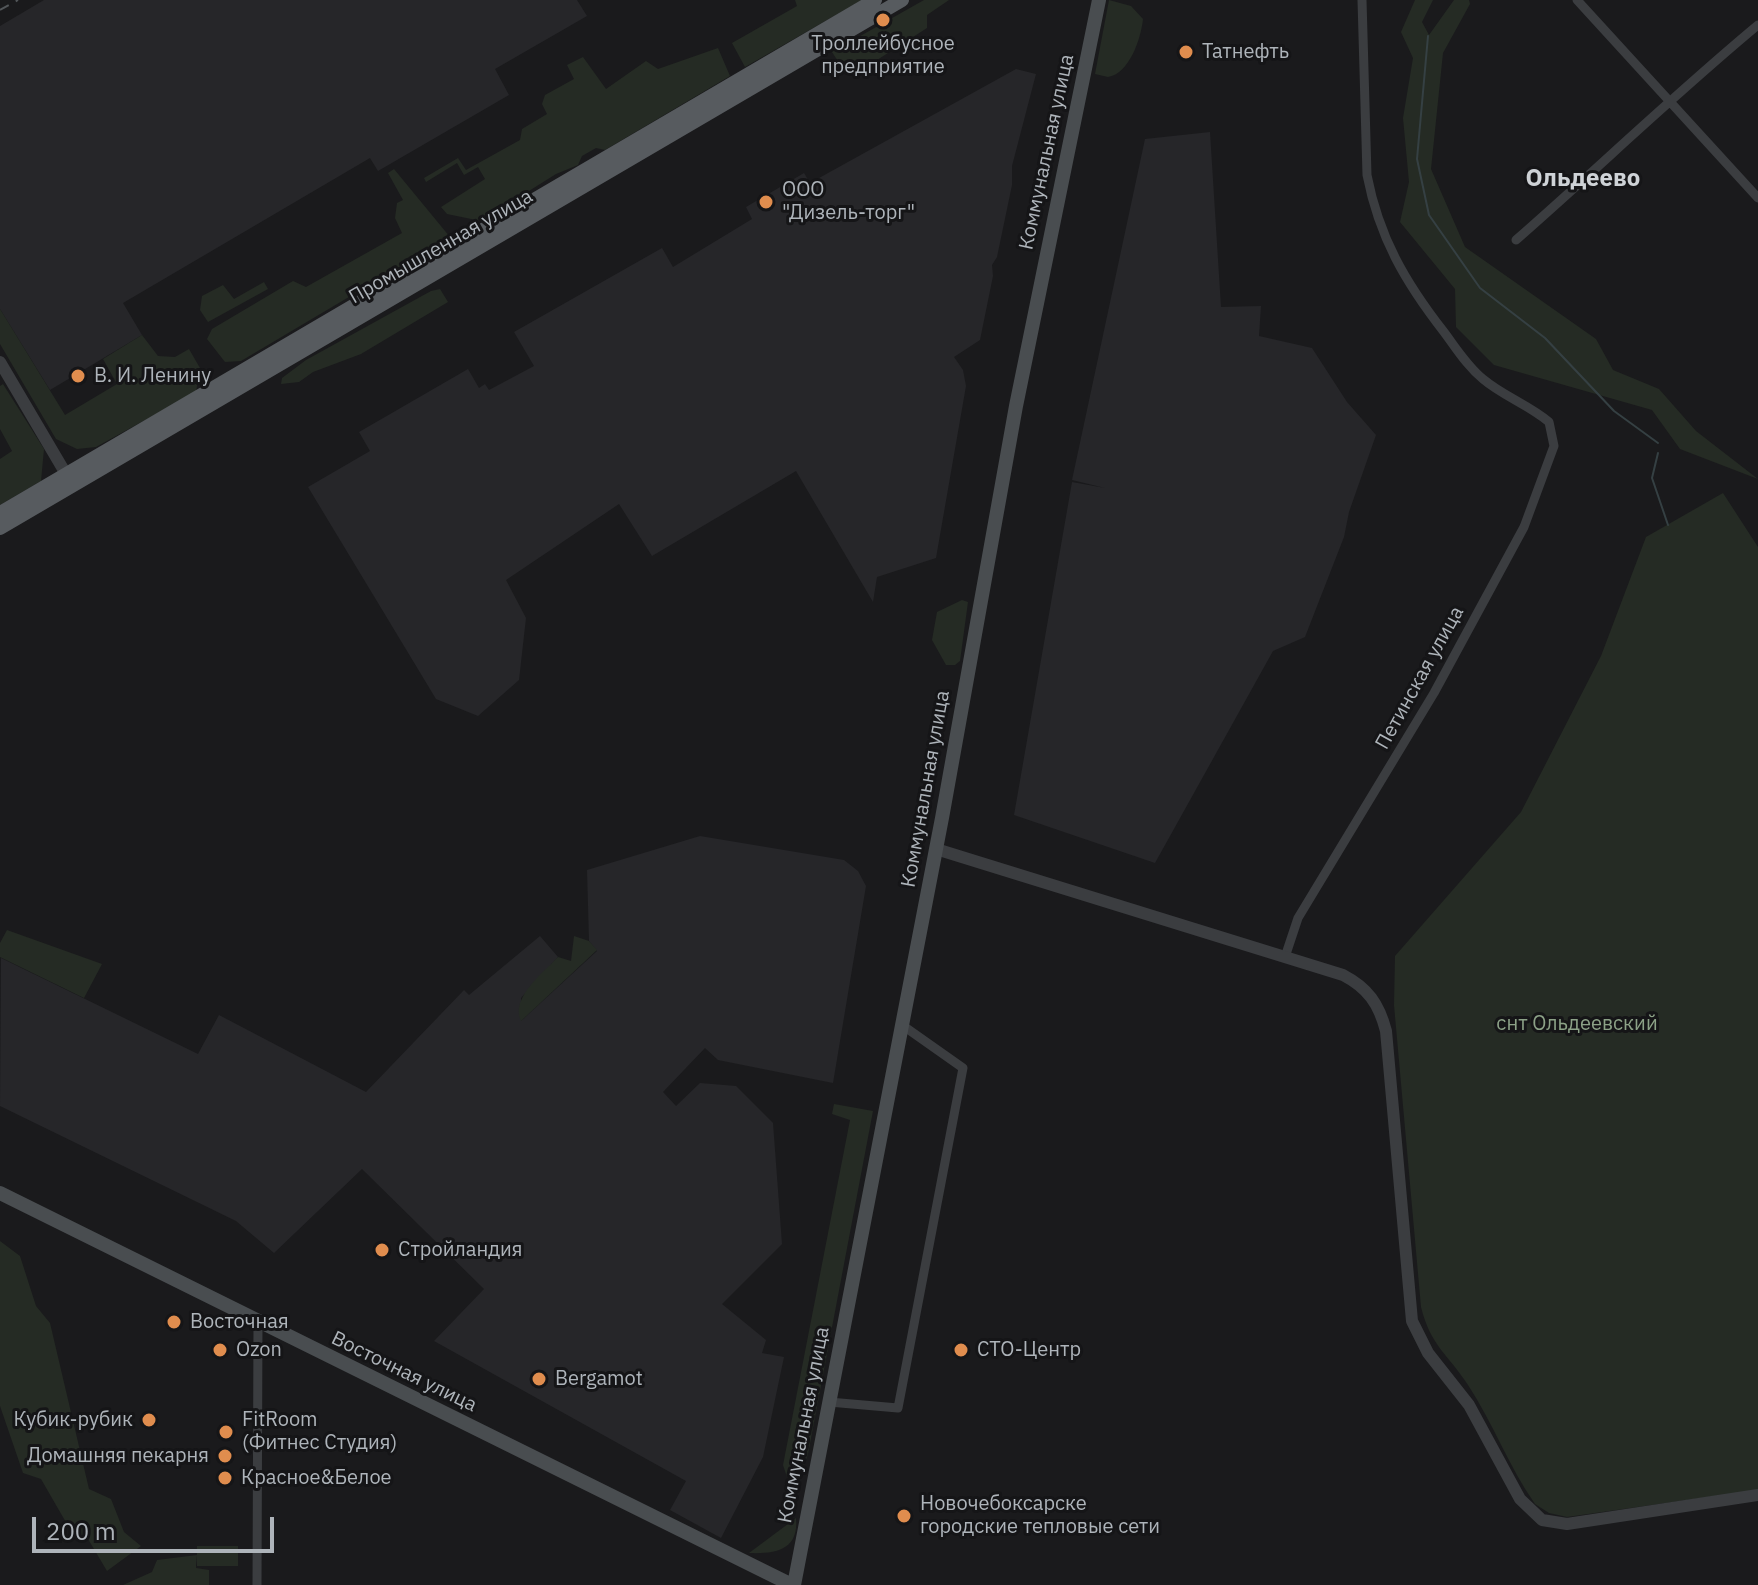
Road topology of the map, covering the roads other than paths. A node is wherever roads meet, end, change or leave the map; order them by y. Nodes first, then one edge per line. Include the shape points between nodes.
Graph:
1 (875, 0) edge
2 (902, 0) edge
3 (1099, 0) edge
4 (1362, 0) edge
5 (1577, 0) edge
6 (1758, 25) edge
7 (816, 42) junction
8 (1667, 100) junction
9 (1758, 198) edge
10 (1516, 240) dead end
11 (0, 362) edge
12 (227, 388) junction
13 (55, 456) junction
14 (90, 461) junction
15 (70, 480) junction
16 (0, 513) edge
17 (0, 528) edge
18 (936, 849) junction
19 (1285, 957) junction
20 (902, 1025) junction
21 (0, 1193) edge
22 (258, 1323) junction
23 (829, 1402) junction
24 (1758, 1495) edge
25 (257, 1585) edge
26 (793, 1585) edge

1 - 7 main road, Промышленная улица
2 - 7 main road, Промышленная улица
3 - 18 main road, Коммунальная улица via 1016,406
4 - 19 street, Петинская улица via 1367,175 1393,260 1468,363 1508,398 1549,422 1554,446 1524,527 1434,693 1298,918
5 - 8 street
6 - 8 street
7 - 12 main road, Промышленная улица
8 - 9 street
8 - 10 street
11 - 13 street
12 - 14 main road, Промышленная улица
12 - 15 main road, Промышленная улица
13 - 14 street
13 - 15 street
14 - 15 main road, Промышленная улица
15 - 16 main road, Промышленная улица
15 - 17 main road, Промышленная улица
18 - 19 street
18 - 20 main road, Коммунальная улица
19 - 24 street via 1359,983 1382,1015 1412,1321 1428,1353 1469,1405 1530,1512 1567,1524
20 - 23 main road, Коммунальная улица
20 - 23 street via 963,1068 898,1408
21 - 22 main road, Восточная улица
22 - 25 street
22 - 26 main road, Восточная улица
23 - 26 main road, Коммунальная улица

